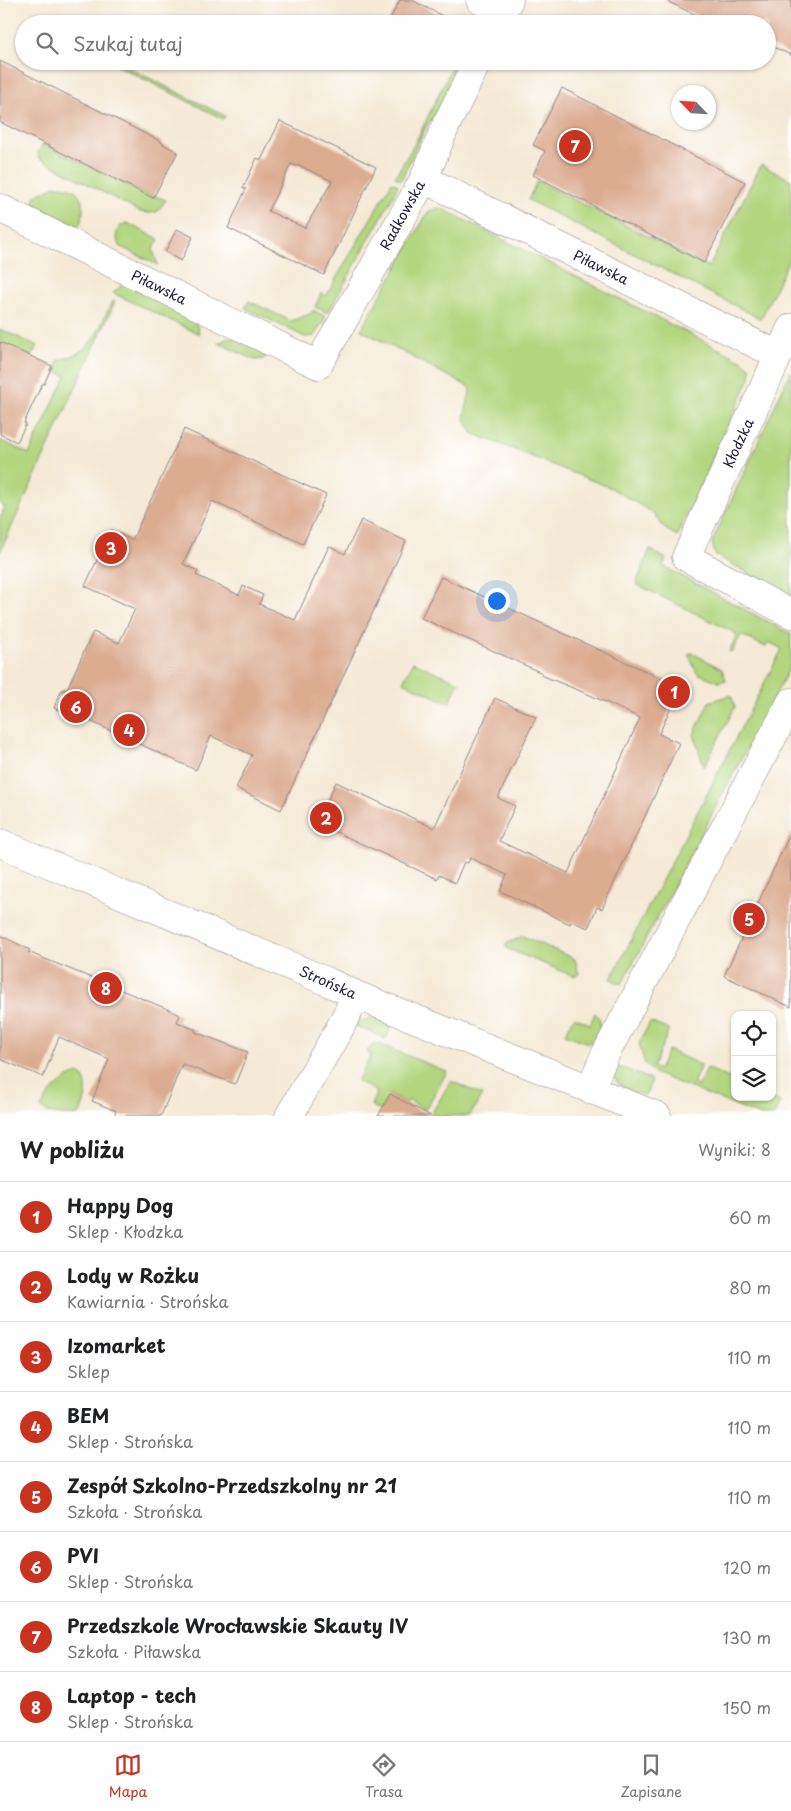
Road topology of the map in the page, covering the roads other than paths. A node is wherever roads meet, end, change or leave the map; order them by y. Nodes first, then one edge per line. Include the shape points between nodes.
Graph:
1 (474, 70) edge
2 (424, 179) junction
3 (0, 208) edge
4 (791, 328) edge
5 (778, 355) junction
6 (318, 365) joint
7 (791, 614) edge
8 (791, 702) edge
9 (0, 843) edge
10 (356, 995) junction
11 (590, 1089) junction
12 (289, 1116) edge
13 (657, 1116) edge

1 - 2 street, Radkowska
2 - 5 street, Piławska
2 - 6 street, Radkowska
3 - 6 street, Piławska
4 - 5 street, Kłodzka
5 - 7 street, Kłodzka via 686,557
8 - 11 street
9 - 10 street, Strońska
10 - 11 street, Strońska
10 - 12 street
11 - 13 street, Strońska

